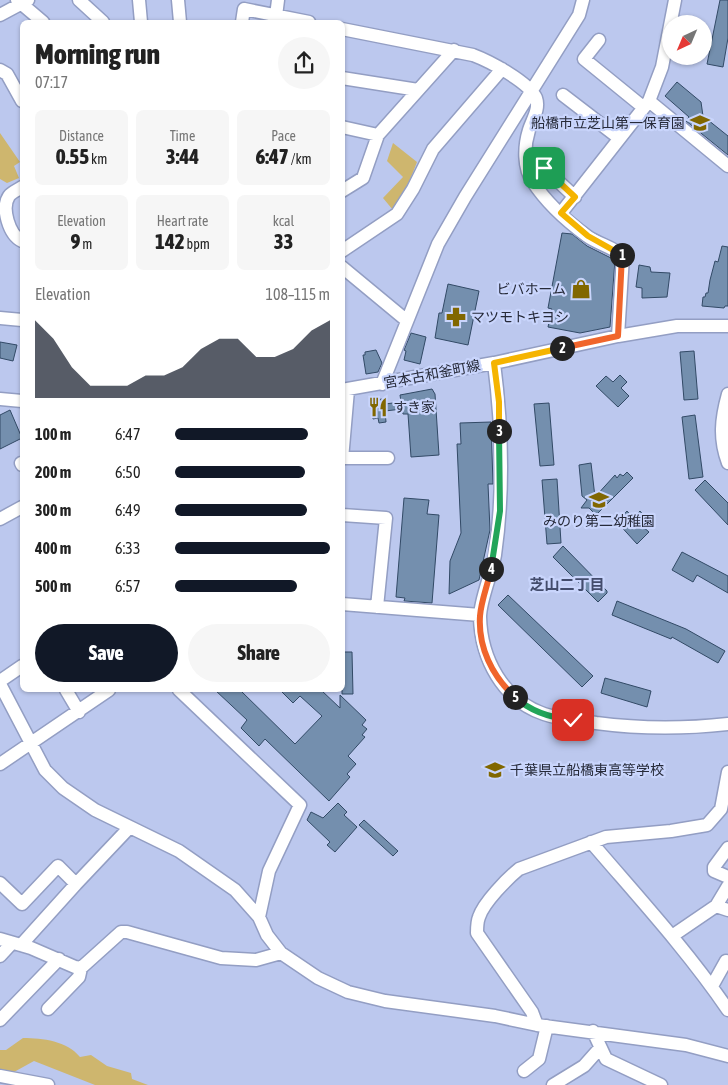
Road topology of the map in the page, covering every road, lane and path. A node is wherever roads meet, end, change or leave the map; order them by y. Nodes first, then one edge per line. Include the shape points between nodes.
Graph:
1 (79, 0) edge
2 (139, 0) edge
3 (178, 0) edge
4 (278, 0) edge
5 (583, 0) edge
6 (675, 0) edge
7 (22, 1) edge
8 (0, 15) edge
9 (276, 16) junction
10 (41, 20) edge
11 (101, 20) edge
12 (141, 20) edge
13 (180, 20) edge
14 (242, 20) edge
15 (293, 20) edge
16 (345, 30) edge
17 (599, 40) dead end
18 (454, 50) junction
19 (502, 69) junction
20 (3, 72) edge
21 (345, 78) edge
22 (418, 90) junction
23 (532, 91) junction
24 (564, 95) dead end
25 (20, 98) edge
26 (646, 104) junction
27 (345, 128) edge
28 (378, 135) junction
29 (619, 138) junction
30 (728, 166) edge
31 (544, 168) dead end
32 (20, 188) edge
33 (345, 189) edge
34 (575, 197) junction
35 (3, 202) edge
36 (561, 213) junction
37 (20, 239) edge
38 (345, 249) edge
39 (345, 269) edge
40 (0, 318) edge
41 (20, 320) edge
42 (406, 320) junction
43 (728, 326) edge
44 (618, 336) junction
45 (494, 363) junction
46 (382, 384) junction
47 (345, 390) edge
48 (728, 394) edge
49 (0, 399) edge
50 (20, 401) edge
51 (388, 458) dead end
52 (345, 459) edge
53 (728, 464) edge
54 (20, 508) edge
55 (345, 515) edge
56 (0, 519) edge
57 (345, 604) edge
58 (377, 607) junction
59 (480, 615) junction
60 (20, 668) edge
61 (0, 683) edge
62 (67, 692) edge
63 (106, 692) edge
64 (181, 692) edge
65 (79, 712) junction
66 (728, 724) edge
67 (31, 744) junction
68 (0, 764) edge
69 (728, 772) edge
70 (129, 828) junction
71 (591, 842) junction
72 (728, 848) edge
73 (728, 877) edge
74 (0, 884) edge
75 (76, 884) junction
76 (728, 886) edge
77 (722, 908) edge
78 (259, 917) junction
79 (672, 936) junction
80 (11, 942) edge
81 (281, 953) junction
82 (0, 956) edge
83 (59, 959) junction
84 (728, 962) edge
85 (82, 968) junction
86 (712, 986) junction
87 (48, 1009) dead end
88 (728, 1010) edge
89 (0, 1020) edge
90 (542, 1025) junction
91 (593, 1031) junction
92 (600, 1048) junction
93 (728, 1056) edge
94 (524, 1071) dead end
95 (0, 1076) edge
96 (647, 1082) edge
97 (48, 1085) edge
98 (553, 1085) edge
99 (661, 1085) edge

1 - 11 street
2 - 12 street
3 - 13 street
4 - 9 street
5 - 23 street via 580,15
6 - 26 street via 662,67
7 - 8 street
7 - 10 street
9 - 14 street via 244,10
9 - 15 street
16 - 18 street
17 - 26 street via 584,59
18 - 19 street via 474,55
18 - 22 street
19 - 23 street
19 - 38 street via 433,149 397,214
20 - 25 street
21 - 22 street
22 - 28 street
23 - 36 street via 537,108 526,142 526,168 533,183
23 - 42 street via 438,244
24 - 29 street
26 - 29 street
26 - 30 street
27 - 28 street
28 - 33 street via 363,178
29 - 34 street
31 - 34 street
32 - 35 street
34 - 36 street
35 - 37 street via 8,225
36 - 44 street via 588,236 623,256
39 - 42 street
40 - 41 street
42 - 46 street
43 - 44 street, 宮本古和釜町線 via 678,326
44 - 45 street, 宮本古和釜町線
45 - 46 street, 宮本古和釜町線
45 - 59 street via 499,402 500,511 495,555
46 - 47 street, 宮本古和釜町線
48 - 53 street via 721,427 722,446
49 - 50 street
51 - 52 street
54 - 56 street
55 - 58 street via 386,518
57 - 58 street
58 - 59 street
59 - 66 street via 485,655 493,671 519,701 537,712 639,728 679,729
60 - 61 street
61 - 67 street
62 - 65 street
63 - 65 street
64 - 78 street via 300,805 269,871
65 - 67 street
67 - 68 street
67 - 70 street via 45,770 63,788
69 - 71 street via 721,809 707,825 606,837
70 - 75 street
70 - 78 street via 179,851 210,872 235,890
71 - 79 street
71 - 90 street via 519,869 504,883 478,918 477,933
72 - 73 street via 714,871
74 - 75 street via 22,904 58,866
75 - 80 street
76 - 77 street
77 - 79 street
78 - 81 street via 267,935
79 - 86 street
80 - 82 street
80 - 83 street
81 - 85 street via 256,960 221,958 120,932
81 - 90 street via 318,978 361,996
83 - 85 street via 75,968
83 - 89 street
84 - 86 street
85 - 87 street via 79,977
86 - 88 street
90 - 91 street
90 - 94 street via 539,1059
91 - 92 street
91 - 93 street via 686,1045
92 - 96 street via 606,1059
92 - 98 street via 584,1066
95 - 97 street
96 - 99 street

